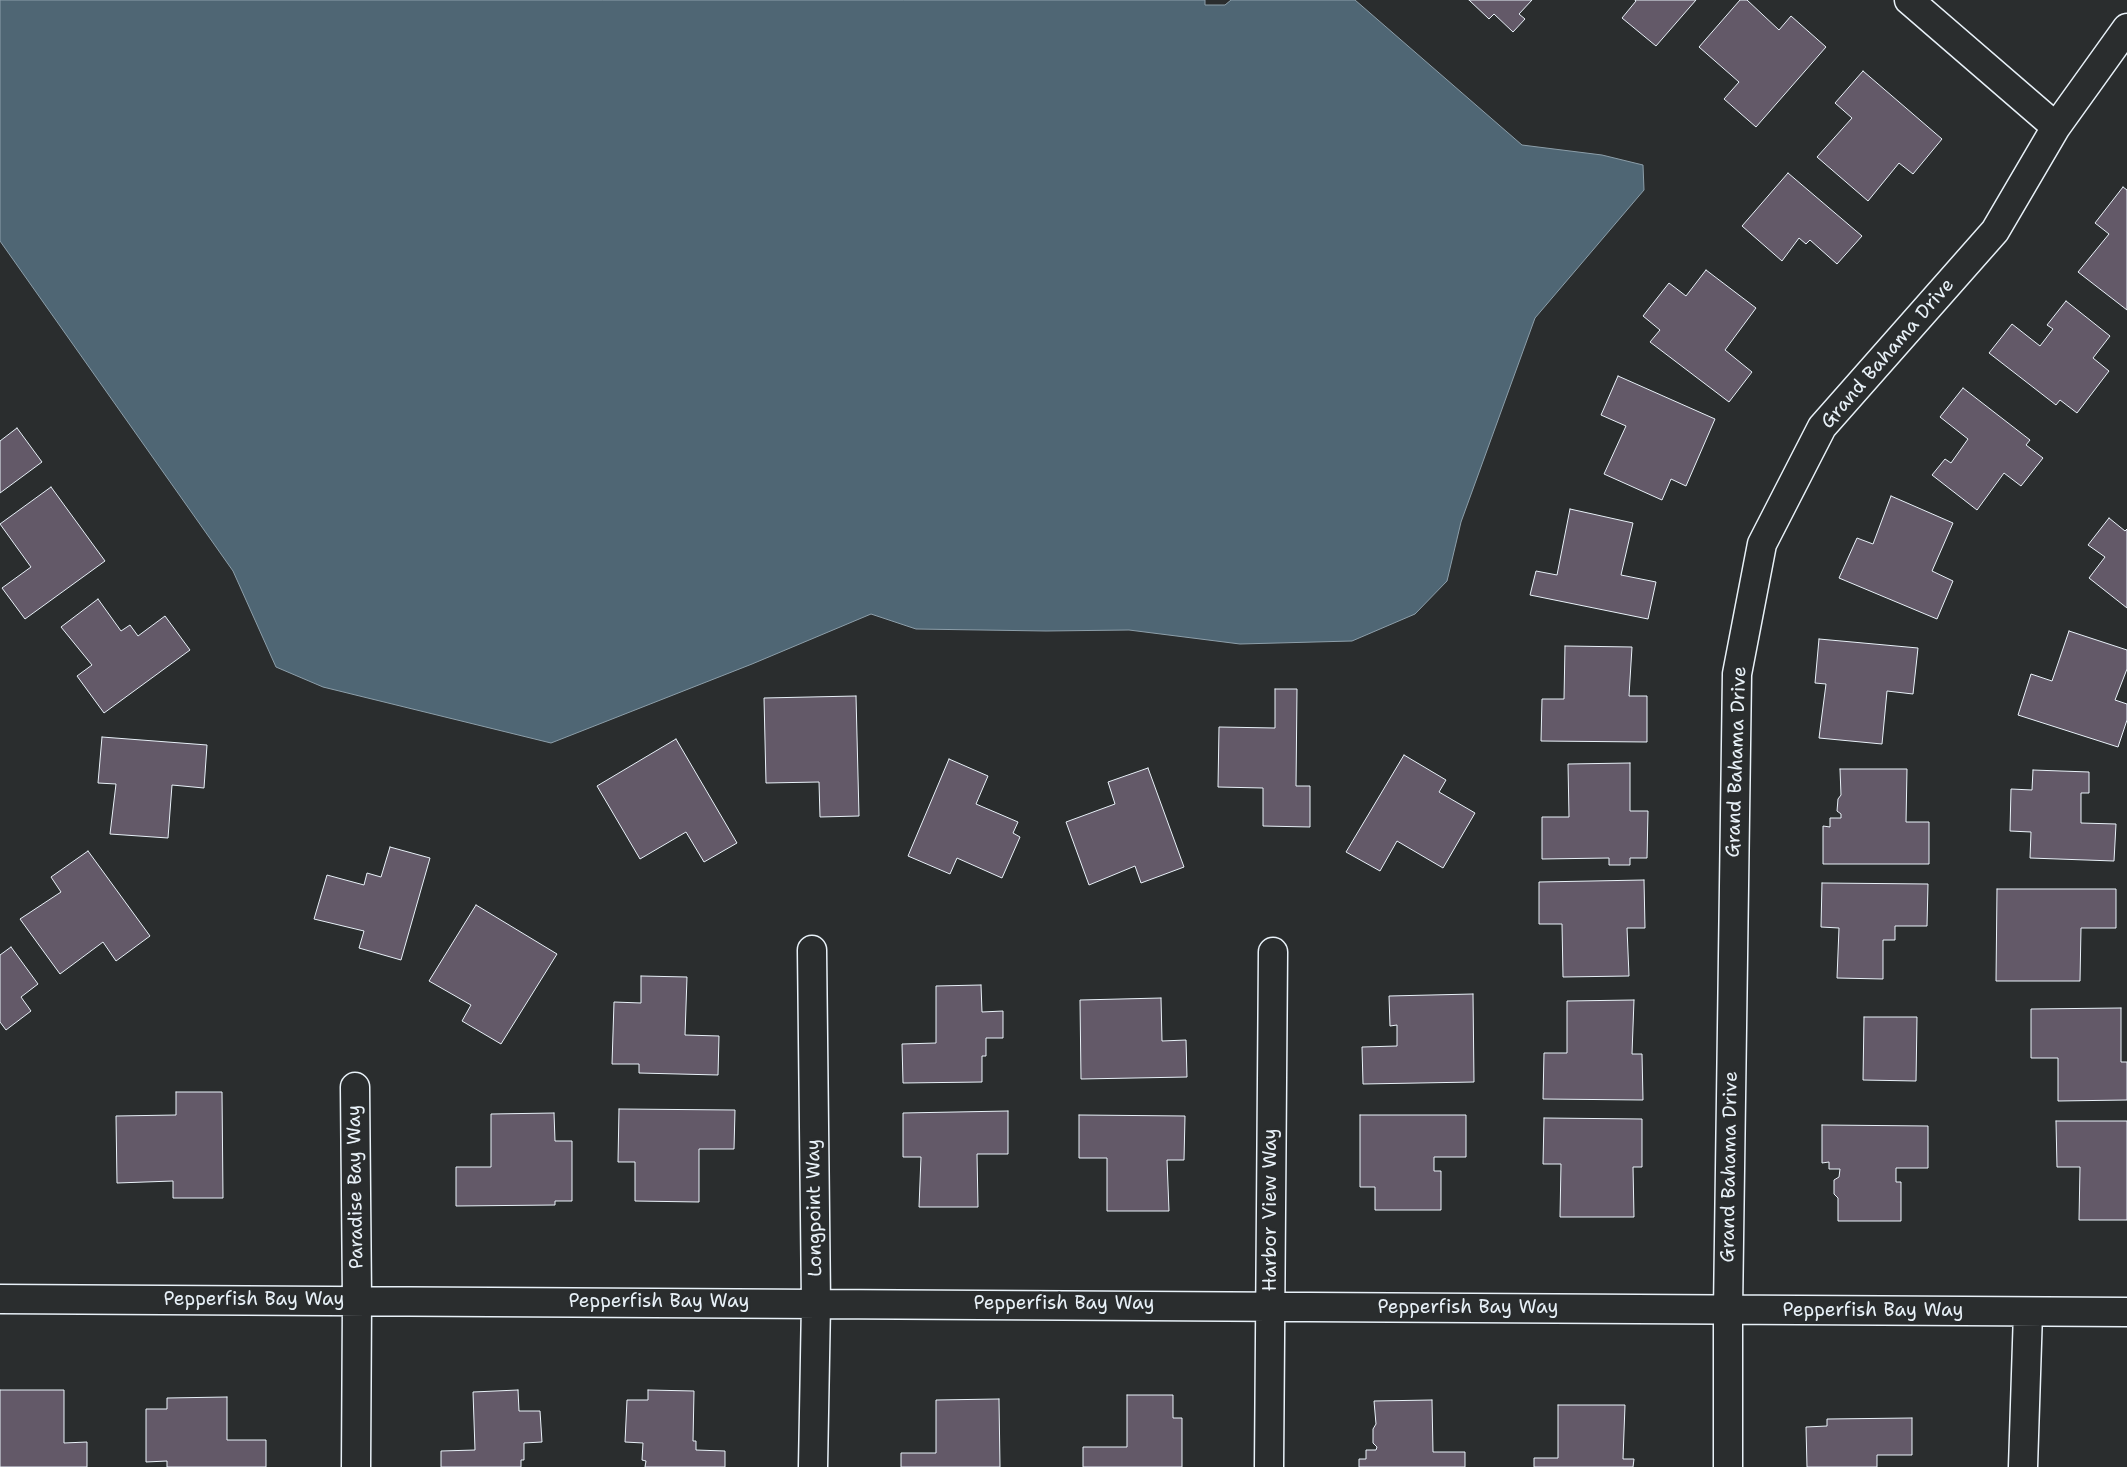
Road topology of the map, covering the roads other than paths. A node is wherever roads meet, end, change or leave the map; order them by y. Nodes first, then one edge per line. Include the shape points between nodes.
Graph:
1 (1909, 0) edge
2 (2127, 28) edge
3 (2056, 127) junction
4 (812, 950) dead end
5 (1273, 952) dead end
6 (355, 1087) dead end
7 (0, 1299) edge
8 (357, 1300) junction
9 (816, 1303) junction
10 (1270, 1306) junction
11 (1728, 1310) junction
12 (2028, 1312) junction
13 (2127, 1312) edge
14 (356, 1467) edge
15 (814, 1467) edge
16 (1269, 1467) edge
17 (1728, 1467) edge
18 (2023, 1467) edge

1 - 3 street
2 - 3 street, Grand Bahama Drive
3 - 11 street, Grand Bahama Drive via 1995,231 1822,427 1762,544 1737,674
4 - 9 street, Longpoint Way
5 - 10 street, Harbor View Way
6 - 8 street, Paradise Bay Way
7 - 8 street, Pepperfish Bay Way
8 - 9 street, Pepperfish Bay Way
8 - 14 street, Paradise Bay Way
9 - 10 street, Pepperfish Bay Way
9 - 15 street, Longpoint Way
10 - 11 street, Pepperfish Bay Way
10 - 16 street, Harbor View Way
11 - 12 street, Pepperfish Bay Way
11 - 17 street, Grand Bahama Drive
12 - 13 street, Pepperfish Bay Way
12 - 18 street

